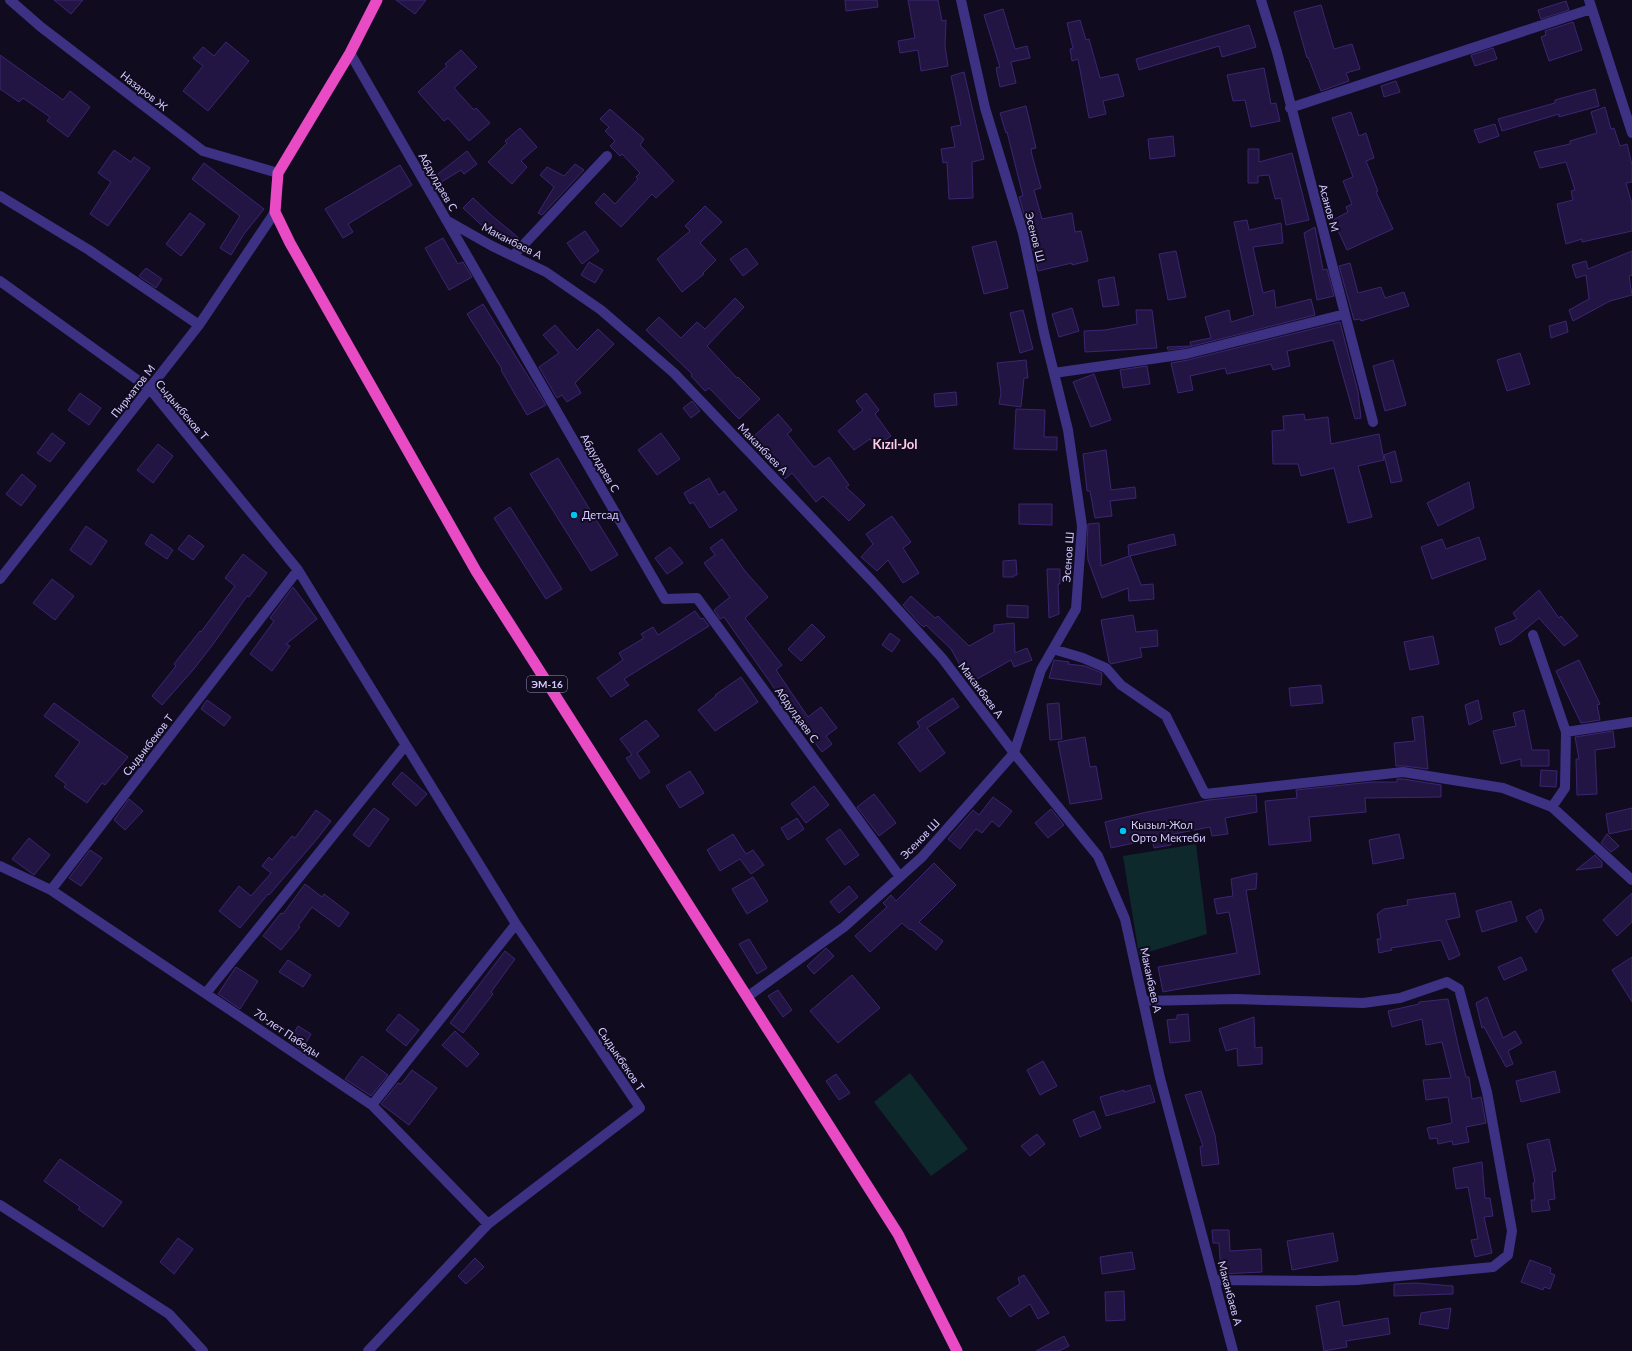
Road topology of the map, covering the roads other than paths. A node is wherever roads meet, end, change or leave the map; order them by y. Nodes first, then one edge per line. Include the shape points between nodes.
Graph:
1 (10, 0) edge
2 (377, 0) edge
3 (961, 0) edge
4 (1261, 0) edge
5 (1590, 4) edge
6 (350, 54) junction
7 (1290, 108) junction
8 (1632, 133) edge
9 (607, 156) dead end
10 (278, 172) junction
11 (0, 196) edge
12 (275, 212) junction
13 (446, 220) junction
14 (513, 256) junction
15 (0, 281) edge
16 (1345, 314) junction
17 (199, 325) junction
18 (1054, 373) junction
19 (150, 389) junction
20 (1373, 422) dead end
21 (298, 570) junction
22 (0, 578) edge
23 (1533, 635) dead end
24 (1053, 650) junction
25 (1632, 722) edge
26 (1566, 732) junction
27 (405, 746) junction
28 (1014, 753) junction
29 (1552, 807) junction
30 (0, 866) edge
31 (900, 877) junction
32 (1632, 880) edge
33 (51, 890) junction
34 (516, 924) junction
35 (206, 993) junction
36 (747, 997) junction
37 (1143, 1001) junction
38 (372, 1105) junction
39 (0, 1205) edge
40 (488, 1224) junction
41 (1214, 1280) junction
42 (203, 1351) edge
43 (368, 1351) edge
44 (957, 1351) edge
45 (1233, 1351) edge

1 - 10 street, Назаров Ж via 41,27 203,151
2 - 6 highway
3 - 18 street, Эсенов Ш via 985,108 1023,233
4 - 7 street, Асанов М
5 - 7 street
5 - 8 street
6 - 10 highway
6 - 13 street, Абдулдаев С
7 - 16 street, Асанов М
9 - 14 street
10 - 12 highway
11 - 17 street via 89,250
12 - 17 street, Пирматов М
12 - 36 highway, ЭМ-16 via 290,243 476,572
13 - 14 street, Маканбаев А
13 - 31 street, Абдулдаев С via 665,599 697,598
14 - 28 street, Маканбаев А via 546,272 601,310 674,373 937,653
15 - 19 street, Сыдыкбеков Т
16 - 18 street via 1186,354
16 - 20 street, Асанов М
17 - 19 street, Пирматов М
18 - 24 street, Эсенов Ш via 1068,430 1082,526 1076,609
19 - 21 street, Сыдыкбеков Т
19 - 22 street, Пирматов М
21 - 27 street, Сыдыкбеков Т
21 - 33 street, Сыдыкбеков Т
23 - 26 street
24 - 28 street, Эсенов Ш via 1041,670
24 - 29 street via 1083,658 1106,668 1122,685 1166,716 1204,794 1403,772 1503,788
25 - 26 street
26 - 29 street via 1565,788
27 - 34 street, Сыдыкбеков Т
27 - 35 street
28 - 31 street, Эсенов Ш via 922,857
28 - 37 street, Маканбаев А via 1098,856 1125,919
29 - 32 street
30 - 33 street
31 - 36 street, Эсенов Ш via 844,927
33 - 35 street, 70-лет Пабеды
34 - 38 street
34 - 40 street, Сыдыкбеков Т via 640,1108
35 - 38 street, 70-лет Пабеды
36 - 44 highway, ЭМ-16 via 898,1234
37 - 41 street, Маканбаев А via 1160,1078
37 - 41 street via 1236,999 1363,1003 1400,998 1447,982 1459,989 1487,1092 1512,1231 1508,1255 1493,1267 1358,1280
38 - 40 street, 70-лет Пабеды
39 - 42 street via 169,1314
40 - 43 street
41 - 45 street, Маканбаев А

